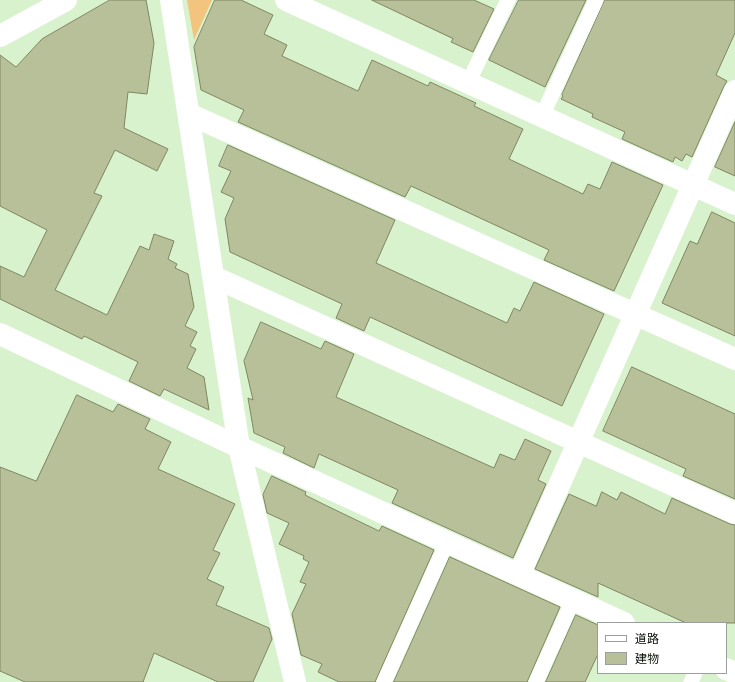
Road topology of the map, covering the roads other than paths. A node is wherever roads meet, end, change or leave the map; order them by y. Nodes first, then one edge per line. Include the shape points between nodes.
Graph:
1 (66, 0) edge
2 (171, 0) edge
3 (286, 0) edge
4 (508, 0) edge
5 (596, 0) edge
6 (0, 36) edge
7 (468, 83) junction
8 (735, 91) edge
9 (189, 114) junction
10 (542, 116) junction
11 (694, 185) junction
12 (735, 204) edge
13 (214, 277) junction
14 (636, 314) junction
15 (0, 334) edge
16 (735, 359) edge
17 (579, 443) junction
18 (240, 447) junction
19 (735, 513) edge
20 (447, 542) junction
21 (519, 575) junction
22 (573, 600) junction
23 (622, 622) edge
24 (295, 682) edge
25 (384, 682) edge
26 (536, 682) edge

1 - 6 street
2 - 9 street
3 - 7 street
4 - 7 lane
5 - 10 lane
7 - 10 street
8 - 11 street
9 - 13 street
9 - 14 street
10 - 11 street
11 - 12 street
11 - 14 street
13 - 17 street
13 - 18 street
14 - 16 street
14 - 17 street
15 - 18 street
17 - 19 street
17 - 21 street
18 - 20 street
18 - 24 street
20 - 21 street
20 - 25 lane
21 - 22 street
22 - 23 street
22 - 26 lane

